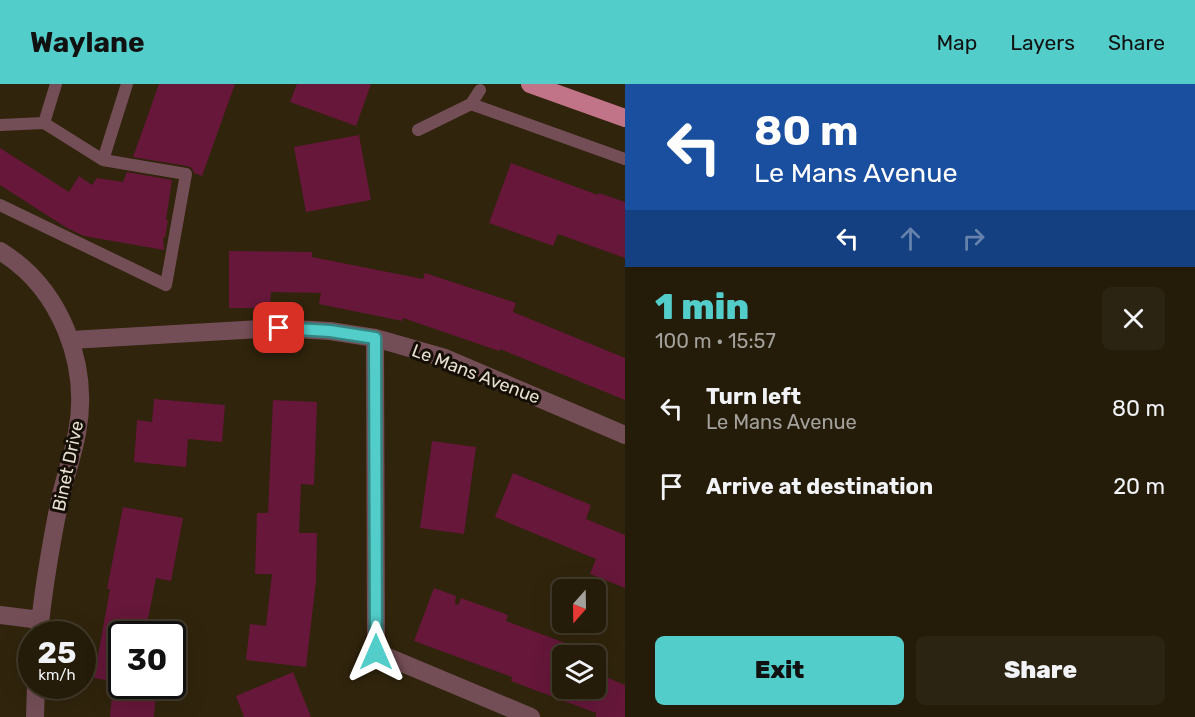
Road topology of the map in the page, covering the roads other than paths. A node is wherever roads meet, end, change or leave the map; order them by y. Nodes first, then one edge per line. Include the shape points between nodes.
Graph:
1 (56, 84) edge
2 (127, 84) edge
3 (530, 84) edge
4 (480, 90) dead end
5 (471, 104) junction
6 (625, 118) edge
7 (44, 123) junction
8 (0, 125) edge
9 (418, 130) dead end
10 (625, 159) edge
11 (103, 160) junction
12 (0, 205) edge
13 (0, 251) edge
14 (375, 338) junction
15 (71, 340) junction
16 (625, 435) edge
17 (0, 615) edge
18 (20, 621) edge
19 (41, 621) edge
20 (36, 699) edge
21 (35, 717) edge
22 (531, 717) edge

1 - 7 lane
2 - 11 lane
3 - 6 main road
4 - 5 lane
5 - 9 lane
5 - 10 lane
7 - 8 lane
7 - 11 lane
11 - 12 lane via 186,174 165,285
13 - 15 street, Binet Drive via 32,277 54,306
14 - 15 street, Le Mans Avenue via 279,328
14 - 16 street, Le Mans Avenue via 444,358
14 - 22 street via 376,652
15 - 19 street, Binet Drive via 81,396 77,432 52,540
17 - 18 street
20 - 21 street

